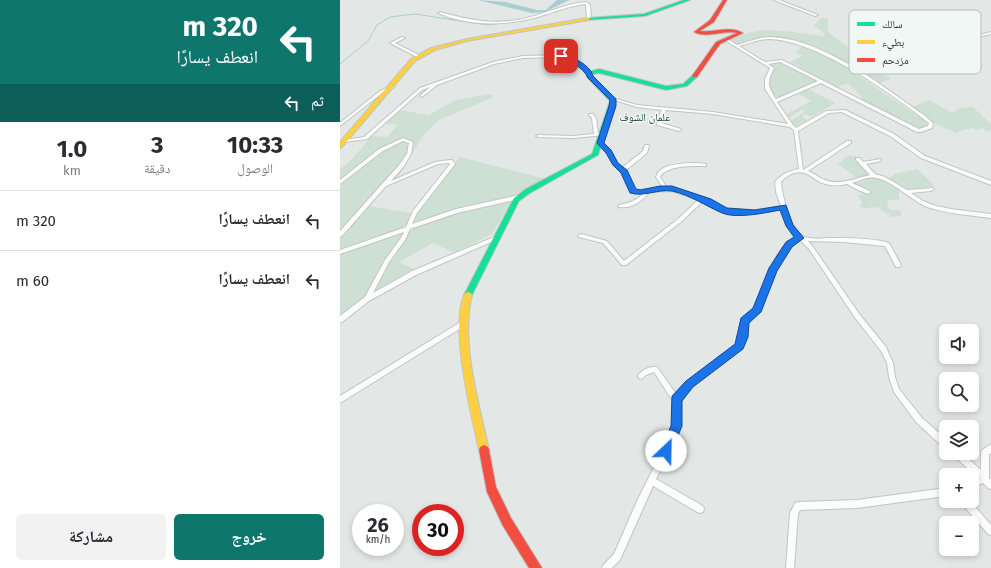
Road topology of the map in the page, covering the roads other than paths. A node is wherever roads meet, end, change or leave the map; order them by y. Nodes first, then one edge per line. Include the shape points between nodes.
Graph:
1 (688, 0) edge
2 (725, 0) edge
3 (776, 0) edge
4 (440, 13) dead end
5 (816, 15) dead end
6 (588, 19) junction
7 (991, 33) edge
8 (981, 35) edge
9 (403, 38) dead end
10 (725, 39) junction
11 (736, 46) junction
12 (418, 56) junction
13 (765, 63) junction
14 (849, 67) edge
15 (590, 73) junction
16 (859, 74) edge
17 (821, 81) junction
18 (438, 83) junction
19 (392, 87) junction
20 (422, 96) dead end
21 (613, 99) junction
22 (776, 101) junction
23 (664, 109) junction
24 (591, 115) dead end
25 (340, 125) edge
26 (792, 126) junction
27 (679, 130) dead end
28 (796, 130) junction
29 (600, 134) junction
30 (538, 136) dead end
31 (849, 142) dead end
32 (600, 143) junction
33 (342, 144) edge
34 (647, 146) dead end
35 (858, 159) dead end
36 (879, 160) dead end
37 (864, 164) junction
38 (704, 165) dead end
39 (623, 170) junction
40 (804, 170) junction
41 (874, 176) junction
42 (340, 182) edge
43 (849, 183) junction
44 (991, 183) edge
45 (385, 185) junction
46 (665, 188) junction
47 (930, 189) dead end
48 (647, 192) junction
49 (868, 192) dead end
50 (906, 192) junction
51 (519, 197) junction
52 (701, 200) junction
53 (621, 206) dead end
54 (783, 207) junction
55 (991, 216) edge
56 (408, 227) junction
57 (340, 235) edge
58 (581, 236) dead end
59 (496, 238) junction
60 (800, 238) junction
61 (340, 252) edge
62 (898, 265) dead end
63 (368, 300) junction
64 (340, 320) edge
65 (464, 323) junction
66 (641, 376) dead end
67 (676, 399) junction
68 (340, 400) edge
69 (939, 438) edge
70 (991, 448) edge
71 (965, 460) edge
72 (985, 478) junction
73 (653, 481) junction
74 (979, 481) edge
75 (991, 485) edge
76 (939, 493) edge
77 (971, 508) edge
78 (700, 509) dead end
79 (991, 531) edge
80 (536, 568) edge
81 (606, 568) edge
82 (790, 568) edge

1 - 6 street via 645,14
2 - 10 street via 712,21 696,32 741,32
3 - 5 street
4 - 6 street via 465,21 493,24 525,19 572,4 586,3
6 - 12 street via 455,43
7 - 8 street
9 - 12 street via 392,43
10 - 11 street
10 - 15 street via 718,44 691,82 681,87 660,87 599,71
11 - 13 street
11 - 14 street via 774,38 814,48
12 - 19 street
13 - 17 street via 782,61
13 - 22 street via 772,68 767,79 767,89
15 - 18 street via 569,58 541,55 493,63
15 - 21 street via 590,77
16 - 17 street via 926,119 930,127 919,130
17 - 22 street
18 - 20 street
18 - 33 street via 416,92 365,138
19 - 25 street via 381,92
19 - 33 street
21 - 23 street via 632,105
21 - 29 street
22 - 26 street
23 - 26 street via 713,113
23 - 27 street via 659,124
24 - 29 street
26 - 28 street
28 - 40 street
28 - 44 street via 828,112 842,111 892,135 923,156
29 - 30 street via 573,138
29 - 32 street
31 - 40 street
32 - 39 street via 609,152 615,164
32 - 51 street via 596,153 589,159
34 - 39 street via 645,152
35 - 37 street
36 - 37 street
37 - 41 street
38 - 46 street via 669,167 661,171 658,177
39 - 48 street via 632,191
40 - 43 street via 827,184
40 - 54 street via 788,174 778,182
41 - 43 street
41 - 50 street
42 - 45 street via 391,144 400,139 408,139 412,144 409,154
43 - 49 street
45 - 56 street via 437,163 452,162 452,167 421,203
45 - 57 street
46 - 48 street
46 - 52 street via 678,190
47 - 50 street
48 - 53 street via 632,204
50 - 55 street via 929,205
51 - 56 street via 466,208
51 - 59 street
52 - 54 street via 725,211 755,212
52 - 58 street via 624,264 605,242
54 - 60 street via 790,226
56 - 61 street
56 - 63 street via 387,260
59 - 63 street via 414,273
59 - 65 street via 465,301
60 - 62 street via 887,244
60 - 67 street via 789,245 772,270 757,310 745,321 739,346 689,384
60 - 69 street via 811,248 858,317 884,349 896,390 919,420
63 - 64 street
65 - 68 street
65 - 80 street via 466,359 491,488 502,512
66 - 67 street via 655,369
67 - 73 street via 675,430
70 - 72 street via 986,453
71 - 72 street
72 - 74 street
72 - 75 street
73 - 78 street
73 - 81 street via 617,557
76 - 82 street via 857,504 796,507
77 - 79 street

